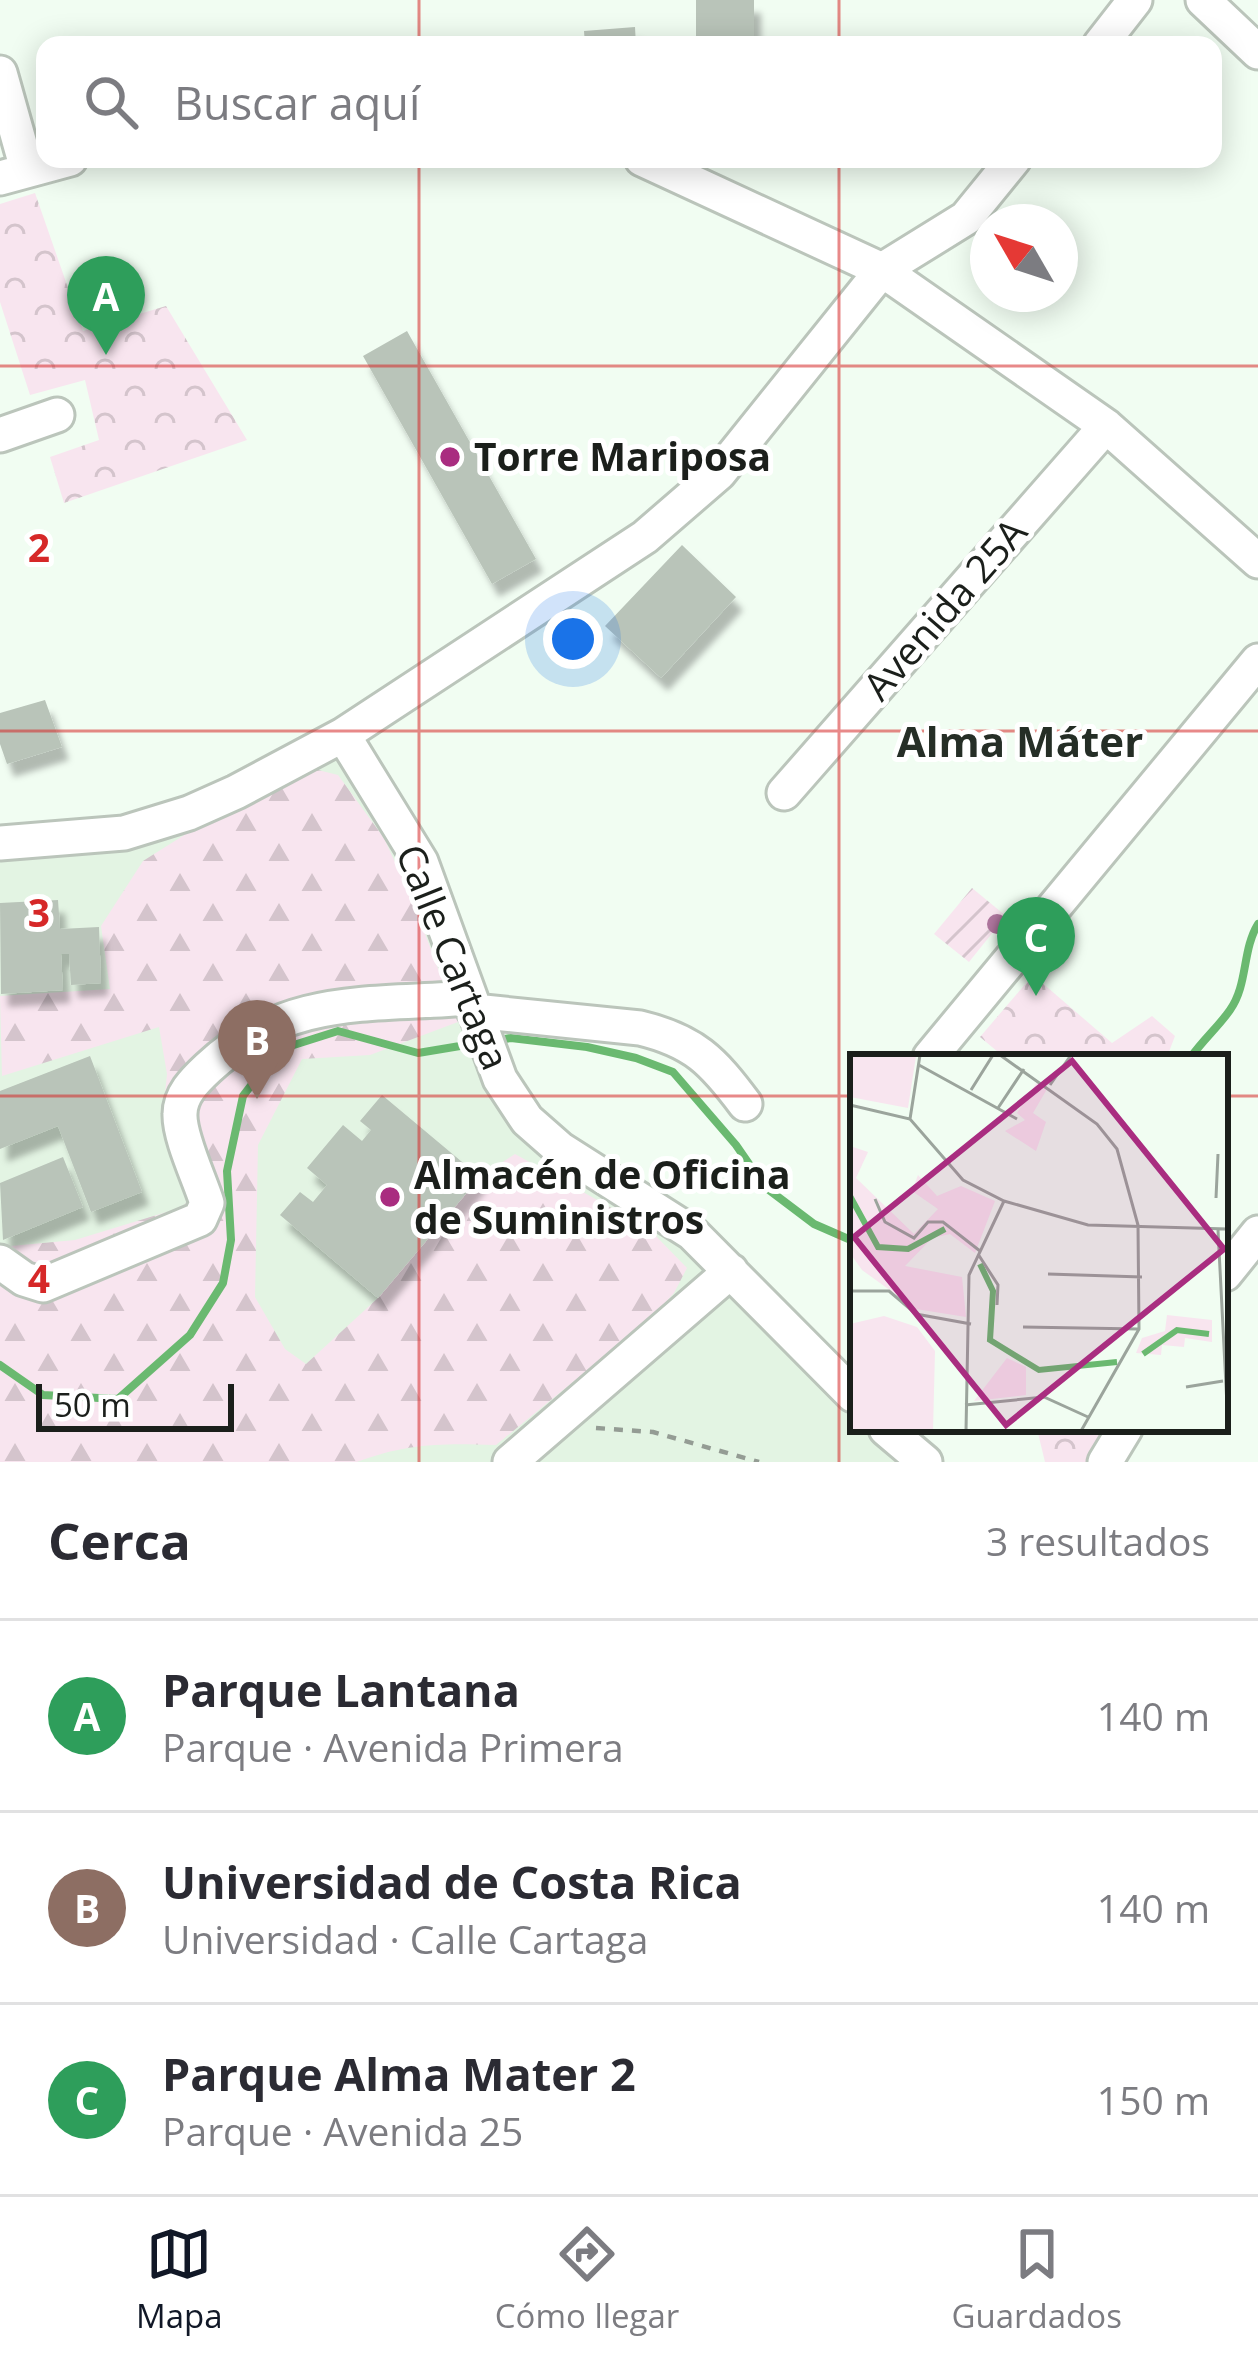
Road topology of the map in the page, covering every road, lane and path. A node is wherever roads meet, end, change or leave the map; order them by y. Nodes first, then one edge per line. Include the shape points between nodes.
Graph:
1 (1135, 0) edge
2 (1202, 0) edge
3 (1107, 36) edge
4 (1258, 52) edge
5 (0, 73) edge
6 (661, 168) edge
7 (1007, 168) edge
8 (14, 173) edge
9 (882, 270) junction
10 (57, 416) dead end
11 (1106, 426) junction
12 (0, 435) edge
13 (1258, 561) edge
14 (1258, 661) edge
15 (343, 735) junction
16 (784, 793) dead end
17 (0, 843) edge
18 (472, 1005) junction
19 (932, 1054) edge
20 (746, 1104) dead end
21 (1258, 1232) edge
22 (0, 1262) edge
23 (1228, 1270) edge
24 (731, 1271) junction
25 (850, 1393) edge
26 (554, 1426) junction
27 (890, 1432) edge
28 (1123, 1432) edge
29 (510, 1462) edge
30 (759, 1462) edge
31 (925, 1462) edge
32 (1105, 1462) edge

1 - 3 street
2 - 4 street
5 - 8 street
6 - 9 street
7 - 9 street via 966,218
9 - 11 street
9 - 15 street via 719,472 645,537
10 - 12 street
11 - 13 street
11 - 16 street, Avenida 25A
14 - 19 street
15 - 17 street via 189,813 124,833
15 - 18 street, Calle Cartaga via 421,862
18 - 20 street via 666,1034 716,1064
18 - 22 street via 323,1009 270,1024 216,1061 183,1099 180,1126 207,1203 200,1219 43,1285
18 - 24 street, Calle Cartaga via 500,1079 527,1120 692,1233
21 - 23 street
24 - 25 street, Calle Cartaga
24 - 26 street
26 - 29 street
26 - 30 path via 653,1432
27 - 31 street
28 - 32 street

